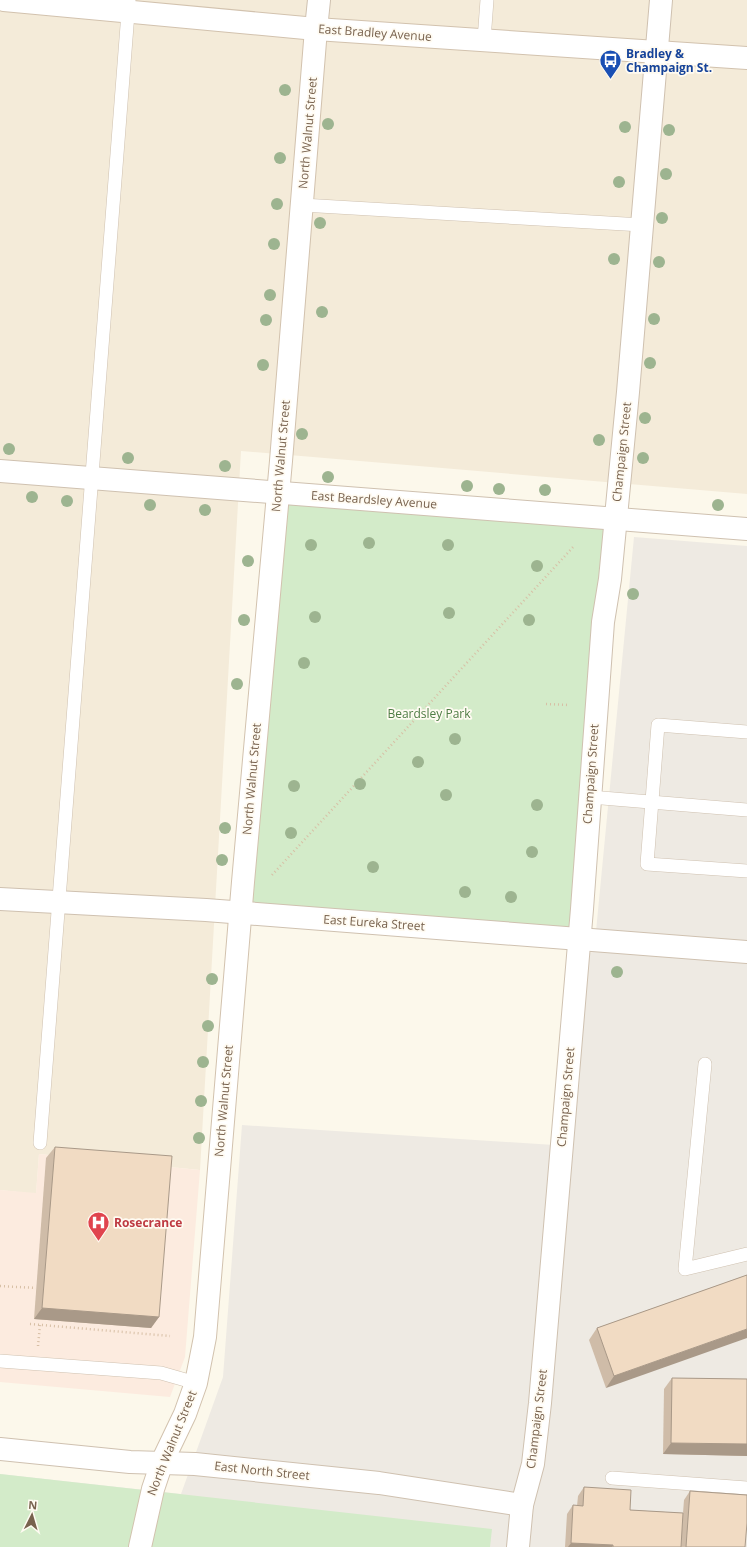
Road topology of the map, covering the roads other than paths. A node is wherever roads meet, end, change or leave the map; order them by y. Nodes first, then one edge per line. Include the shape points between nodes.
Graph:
1 (4, 0) edge
2 (319, 0) edge
3 (487, 0) edge
4 (661, 0) edge
5 (128, 5) edge
6 (316, 29) junction
7 (484, 40) junction
8 (656, 52) junction
9 (747, 58) edge
10 (302, 205) junction
11 (642, 225) junction
12 (0, 471) edge
13 (92, 478) junction
14 (278, 492) junction
15 (616, 519) junction
16 (747, 529) edge
17 (747, 732) edge
18 (590, 797) junction
19 (652, 802) junction
20 (747, 810) edge
21 (747, 871) edge
22 (0, 899) edge
23 (57, 903) junction
24 (240, 913) junction
25 (579, 939) junction
26 (747, 952) edge
27 (705, 1064) dead end
28 (40, 1144) dead end
29 (747, 1254) edge
30 (0, 1361) edge
31 (196, 1383) junction
32 (0, 1449) edge
33 (162, 1462) junction
34 (612, 1478) dead end
35 (747, 1488) edge
36 (522, 1505) junction
37 (140, 1547) edge
38 (518, 1547) edge

1 - 5 street, East Bradley Avenue
2 - 6 street, North Walnut Street
3 - 7 lane
4 - 8 street, Champaign Street
5 - 6 street, East Bradley Avenue
5 - 13 lane
6 - 7 street, East Bradley Avenue
6 - 10 street, North Walnut Street
7 - 8 street, East Bradley Avenue
8 - 9 street, East Bradley Avenue
8 - 11 street, Champaign Street
10 - 11 lane
10 - 14 street, North Walnut Street
11 - 15 street, Champaign Street
12 - 13 street, East Beardsley Avenue
13 - 14 street, East Beardsley Avenue
13 - 23 lane
14 - 15 street, East Beardsley Avenue
14 - 24 street, North Walnut Street
15 - 16 street, East Beardsley Avenue
15 - 18 street, Champaign Street via 603,622
17 - 19 lane via 658,725
18 - 19 lane
18 - 25 street, Champaign Street
19 - 20 lane
19 - 21 lane via 647,864
22 - 23 street, East Eureka Street
23 - 24 street, East Eureka Street
23 - 28 lane
24 - 25 street, East Eureka Street
24 - 31 street, North Walnut Street via 205,1337
25 - 26 street, East Eureka Street
25 - 36 street, Champaign Street via 540,1402 533,1464
27 - 29 lane via 685,1270
30 - 31 lane via 161,1373
31 - 33 street, North Walnut Street via 186,1414
32 - 33 street, East North Street via 130,1462
33 - 36 street, East North Street via 379,1483
33 - 37 street, North Walnut Street via 150,1499
34 - 35 lane
36 - 38 street, Champaign Street

